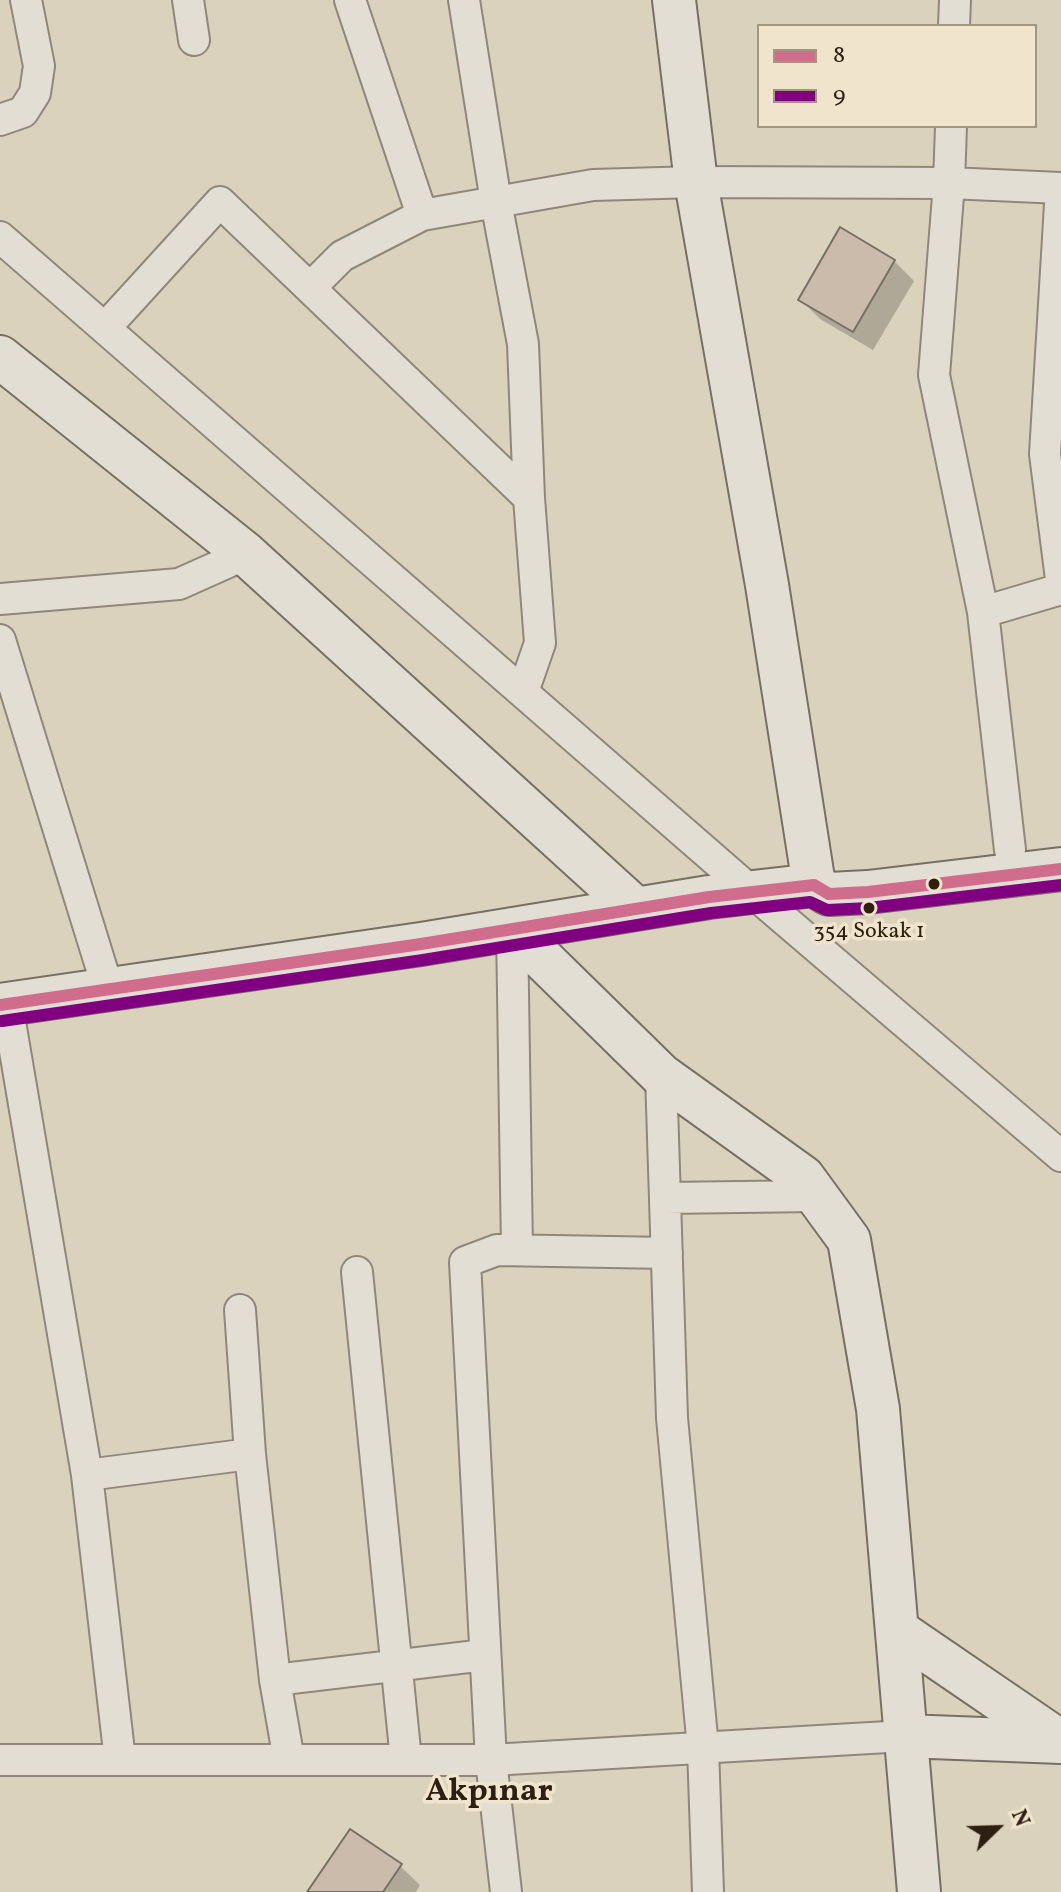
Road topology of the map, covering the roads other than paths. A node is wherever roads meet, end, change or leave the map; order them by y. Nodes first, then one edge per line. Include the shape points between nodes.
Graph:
1 (26, 0) edge
2 (188, 0) edge
3 (350, 0) edge
4 (464, 0) edge
5 (674, 0) edge
6 (955, 0) edge
7 (954, 24) edge
8 (194, 40) dead end
9 (0, 120) edge
10 (951, 128) edge
11 (696, 182) junction
12 (949, 183) junction
13 (1061, 188) edge
14 (496, 202) junction
15 (422, 215) junction
16 (0, 237) edge
17 (310, 288) junction
18 (105, 328) junction
19 (0, 357) edge
20 (529, 498) junction
21 (246, 554) junction
22 (1061, 579) edge
23 (1061, 589) edge
24 (0, 599) edge
25 (983, 612) junction
26 (0, 640) edge
27 (523, 692) junction
28 (1061, 844) edge
29 (1010, 850) junction
30 (1061, 869) edge
31 (814, 885) junction
32 (752, 892) junction
33 (636, 909) junction
34 (512, 929) junction
35 (108, 989) junction
36 (4, 1004) edge
37 (661, 1075) junction
38 (1061, 1156) edge
39 (816, 1196) junction
40 (665, 1198) junction
41 (517, 1250) junction
42 (667, 1253) junction
43 (357, 1272) dead end
44 (240, 1310) dead end
45 (250, 1454) junction
46 (87, 1475) junction
47 (897, 1630) junction
48 (485, 1655) junction
49 (394, 1664) junction
50 (275, 1680) junction
51 (905, 1736) junction
52 (1061, 1742) edge
53 (703, 1748) junction
54 (0, 1760) edge
55 (120, 1760) junction
56 (289, 1760) junction
57 (406, 1760) junction
58 (491, 1760) junction
59 (506, 1892) edge
60 (708, 1892) edge
61 (919, 1892) edge

1 - 9 street via 39,66 35,93 23,112
2 - 8 street
3 - 15 street
4 - 14 street
5 - 11 street
6 - 7 street
10 - 12 street
11 - 12 street
11 - 14 street via 593,185
11 - 31 street
12 - 13 street
12 - 25 street via 934,375
13 - 22 street via 1045,454
14 - 15 street
14 - 20 street via 523,344
15 - 17 street via 342,256
16 - 18 street
17 - 18 street via 220,202
17 - 20 street
18 - 27 street
19 - 21 street
20 - 27 street via 540,643
21 - 24 street via 179,584
21 - 33 street
23 - 25 street
25 - 29 street
26 - 35 street
27 - 32 street
28 - 29 street
29 - 31 street via 827,874
30 - 31 street via 868,892 829,894
31 - 32 street
32 - 33 street
32 - 38 street
33 - 34 street
34 - 35 street
34 - 37 street
34 - 41 street
35 - 36 street
36 - 46 street
37 - 39 street via 803,1177
37 - 40 street
39 - 40 street
39 - 47 street via 849,1240 878,1409
40 - 42 street
41 - 42 street
41 - 48 street via 497,1250 465,1262
42 - 53 street via 672,1418
43 - 49 street
44 - 45 street
45 - 46 street
45 - 50 street
46 - 55 street
47 - 51 street
47 - 52 street
48 - 49 street
48 - 58 street
49 - 50 street
49 - 57 street
50 - 56 street
51 - 52 street
51 - 53 street
51 - 61 street
53 - 58 street
53 - 60 street
54 - 55 street
55 - 56 street
56 - 57 street
57 - 58 street
58 - 59 street

